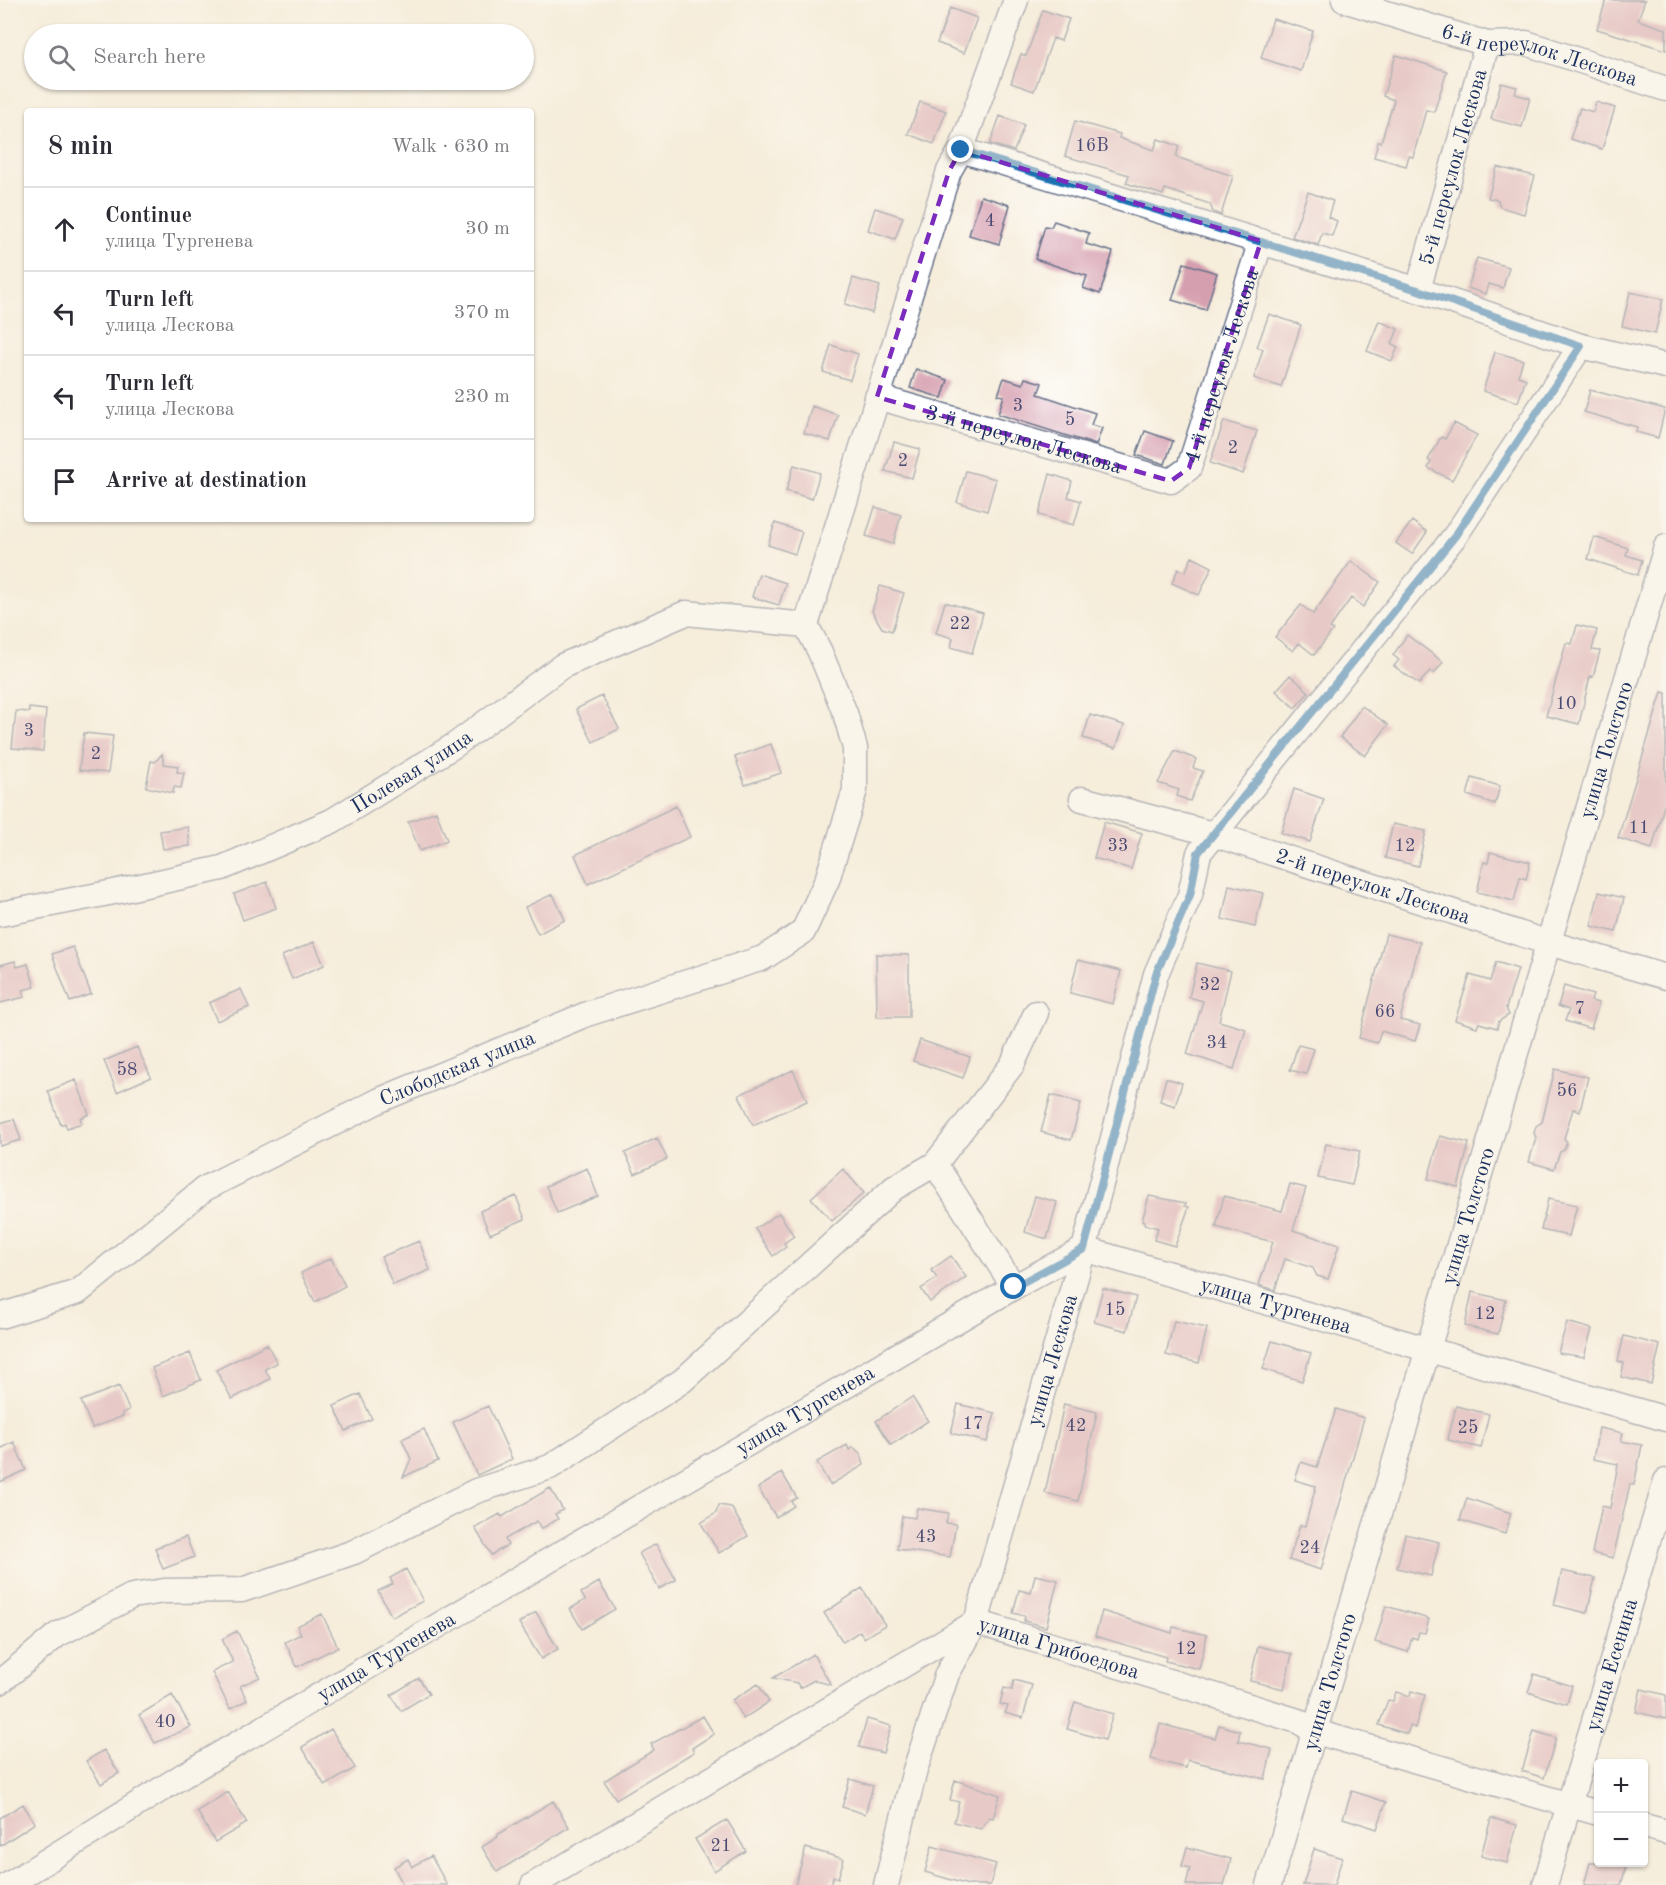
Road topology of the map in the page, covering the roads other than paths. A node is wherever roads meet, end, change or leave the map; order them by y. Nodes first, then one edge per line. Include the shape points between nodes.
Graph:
1 (1016, 0) edge
2 (1344, 0) edge
3 (1487, 44) junction
4 (1666, 89) edge
5 (961, 150) junction
6 (1261, 242) junction
7 (1418, 290) junction
8 (1581, 346) junction
9 (1666, 366) edge
10 (877, 397) junction
11 (1170, 481) joint
12 (1666, 547) edge
13 (806, 626) junction
14 (1082, 800) dead end
15 (1213, 834) junction
16 (0, 914) edge
17 (1549, 943) junction
18 (1666, 977) edge
19 (1036, 1013) dead end
20 (934, 1164) junction
21 (1084, 1249) junction
22 (1014, 1287) junction
23 (0, 1316) edge
24 (1427, 1351) junction
25 (1666, 1419) edge
26 (1666, 1481) edge
27 (976, 1622) junction
28 (0, 1682) edge
29 (1316, 1732) junction
30 (1568, 1805) junction
31 (1596, 1813) edge
32 (1648, 1827) edge
33 (1666, 1832) edge
34 (8, 1885) edge
35 (533, 1885) edge
36 (886, 1885) edge
37 (1269, 1885) edge
38 (1545, 1885) edge

1 - 5 street
2 - 3 street, 6-й переулок Лескова
3 - 4 street, 6-й переулок Лескова via 1526,43
3 - 7 street, 5-й переулок Лескова
5 - 6 street
5 - 10 street via 949,171
6 - 7 street
6 - 11 street, 4-й переулок Лескова via 1189,468
7 - 8 street
8 - 9 street
8 - 15 street, улица Лескова via 1455,536
10 - 11 street, 3-й переулок Лескова
10 - 13 street
12 - 17 street, улица Толстого
13 - 16 street, Полевая улица via 686,613 562,666 455,745 332,821 222,868
13 - 23 street, Слободская улица via 845,713 855,748 855,790 827,880 803,932 763,958 587,1014 380,1100 204,1189 78,1292
14 - 15 street, 2-й переулок Лескова
15 - 17 street, 2-й переулок Лескова
15 - 21 street, улица Лескова via 1198,853 1190,895 1156,974
17 - 18 street, 2-й переулок Лескова
17 - 24 street, улица Толстого
19 - 20 street via 1012,1065
20 - 22 street
20 - 28 street via 894,1188 682,1381 550,1467 476,1491 354,1552 242,1590 164,1591 132,1596 57,1635
21 - 22 street, улица Тургенева
21 - 24 street, улица Тургенева
21 - 27 street, улица Лескова
22 - 34 street, улица Тургенева via 184,1775
24 - 25 street, улица Тургенева
24 - 29 street, улица Толстого
26 - 30 street, улица Есенина
27 - 29 street, улица Грибоедова via 1298,1721
27 - 35 street, улица Грибоедова
27 - 36 street, улица Лескова via 947,1674 915,1770
29 - 30 street, улица Грибоедова
29 - 37 street, улица Толстого
30 - 31 street, улица Грибоедова
30 - 38 street, улица Есенина
32 - 33 street

